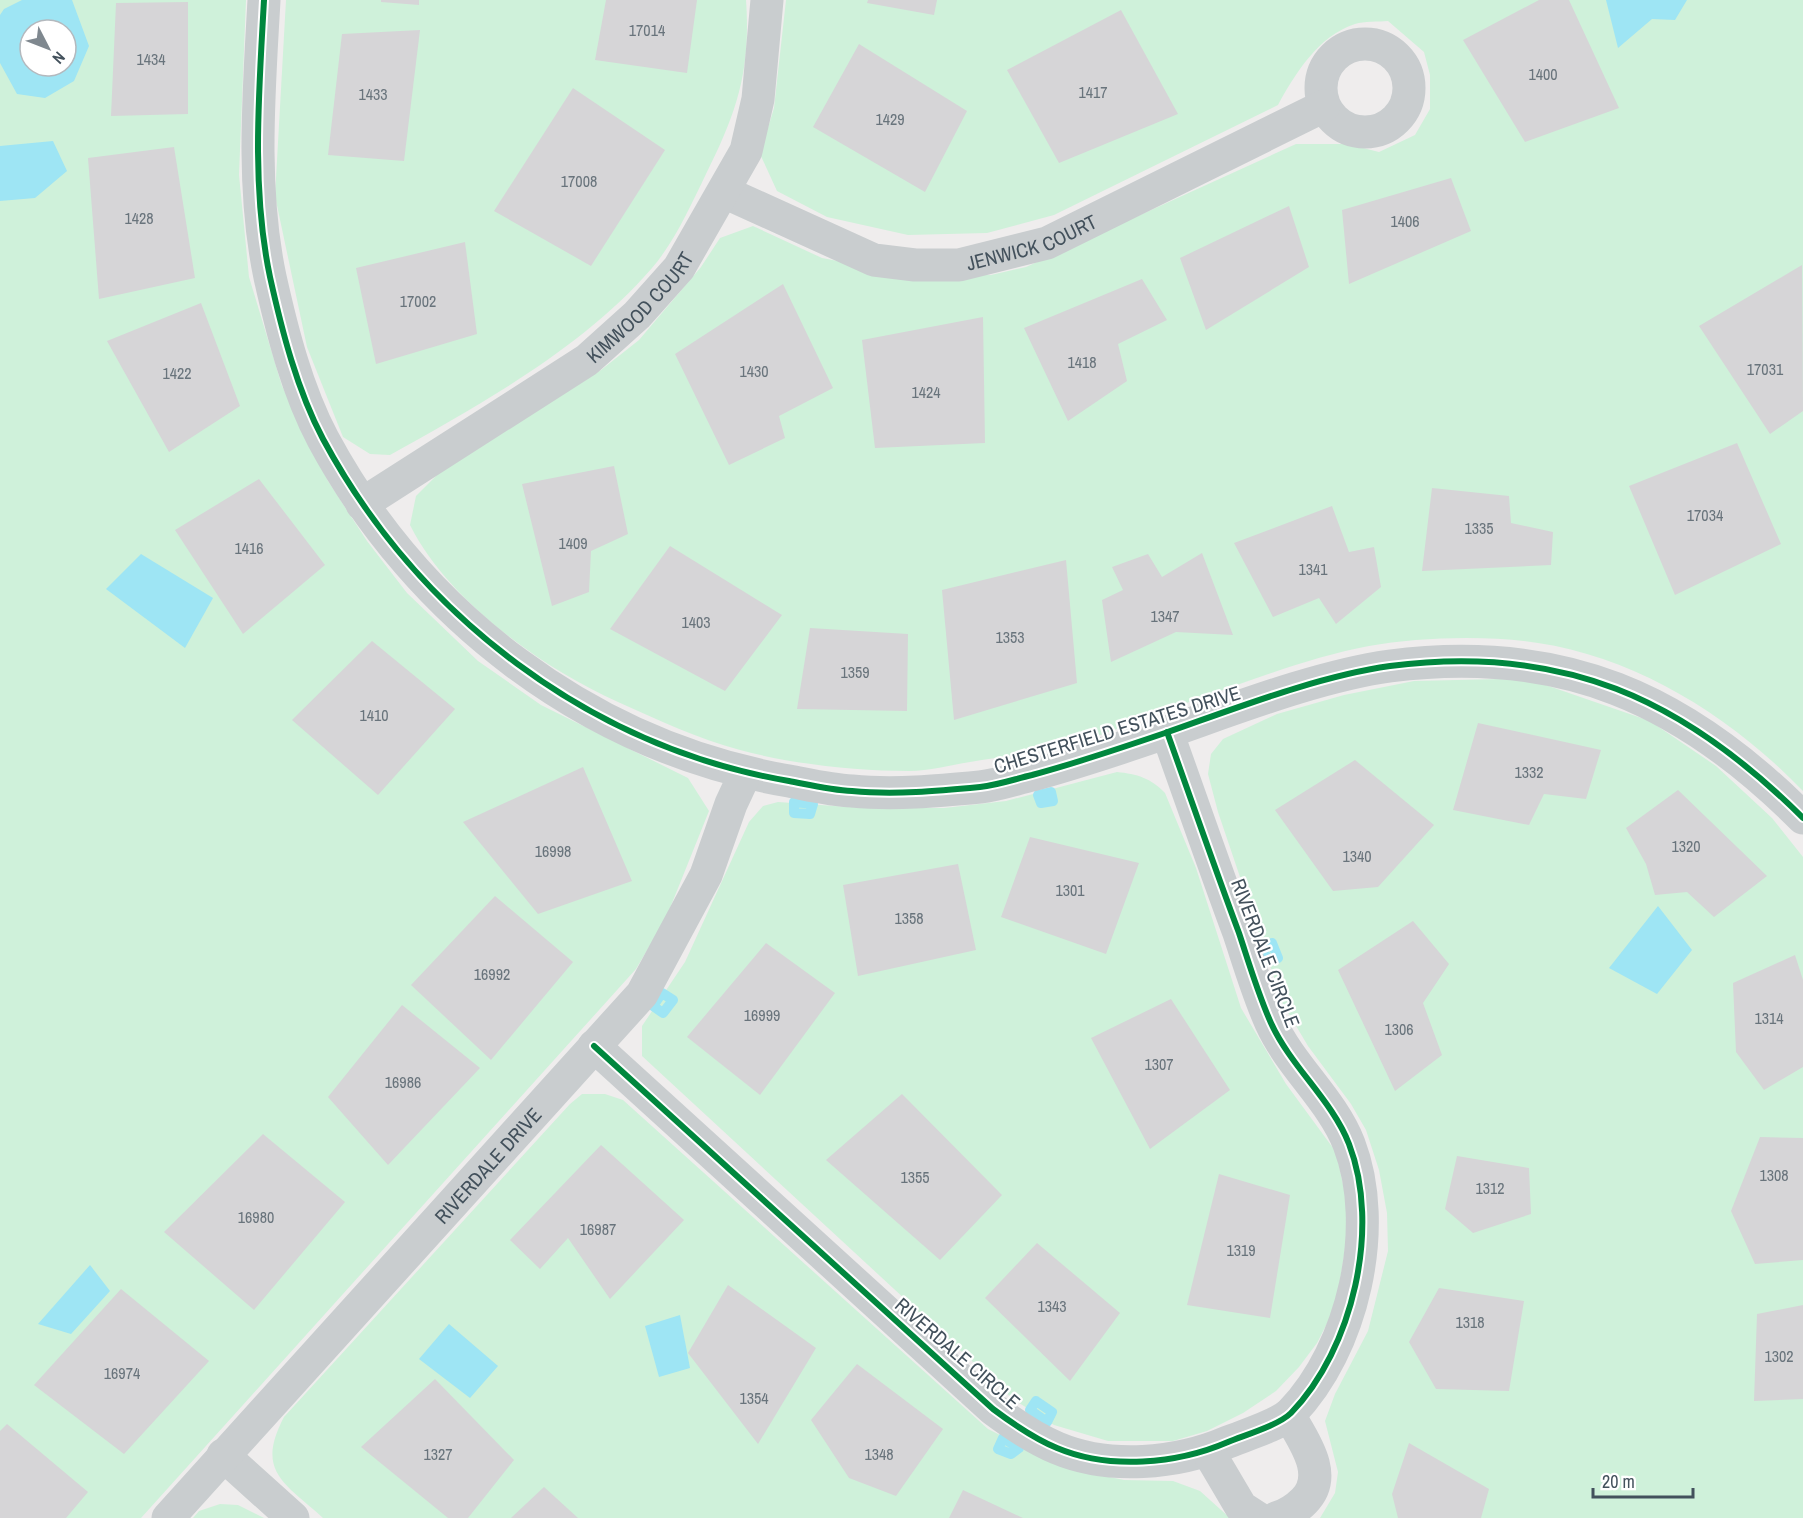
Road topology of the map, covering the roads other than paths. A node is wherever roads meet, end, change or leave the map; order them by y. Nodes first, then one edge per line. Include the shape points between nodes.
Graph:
1 (264, 0) edge
2 (767, 0) edge
3 (1324, 106) dead end
4 (724, 192) junction
5 (362, 504) junction
6 (1167, 732) junction
7 (745, 774) junction
8 (1803, 818) edge
9 (594, 1046) junction
10 (1289, 1415) junction
11 (1208, 1451) junction
12 (223, 1455) junction
13 (168, 1518) edge
14 (293, 1518) edge
15 (1258, 1518) edge
16 (1276, 1518) edge

1 - 5 street, CHESTERFIELD ESTATES DRIVE via 258,177 270,274 294,367 316,424
2 - 4 street, KIMWOOD COURT via 758,99 746,151
3 - 4 street, JENWICK COURT via 1047,243 959,265 874,260
4 - 5 street, KIMWOOD COURT via 679,268 637,315 587,360
5 - 7 street, CHESTERFIELD ESTATES DRIVE via 419,575 467,625 528,674 593,714 670,749
6 - 7 street, CHESTERFIELD ESTATES DRIVE via 1076,764 988,786 855,792
6 - 8 street, CHESTERFIELD ESTATES DRIVE via 1310,685 1386,667 1467,661 1535,666 1595,681 1657,705 1722,745 1761,776
6 - 10 street, RIVERDALE CIRCLE via 1272,1025 1348,1141 1359,1176 1360,1257 1354,1296 1319,1377
7 - 9 street, RIVERDALE DRIVE via 706,875 642,994
9 - 11 street, RIVERDALE CIRCLE via 993,1409 1021,1430 1057,1448 1108,1461 1151,1461
9 - 12 street, RIVERDALE DRIVE
10 - 11 street, RIVERDALE CIRCLE
10 - 16 street via 1313,1459 1315,1478 1311,1494 1286,1515
11 - 15 street via 1241,1507
12 - 13 street, RIVERDALE DRIVE
12 - 14 street

